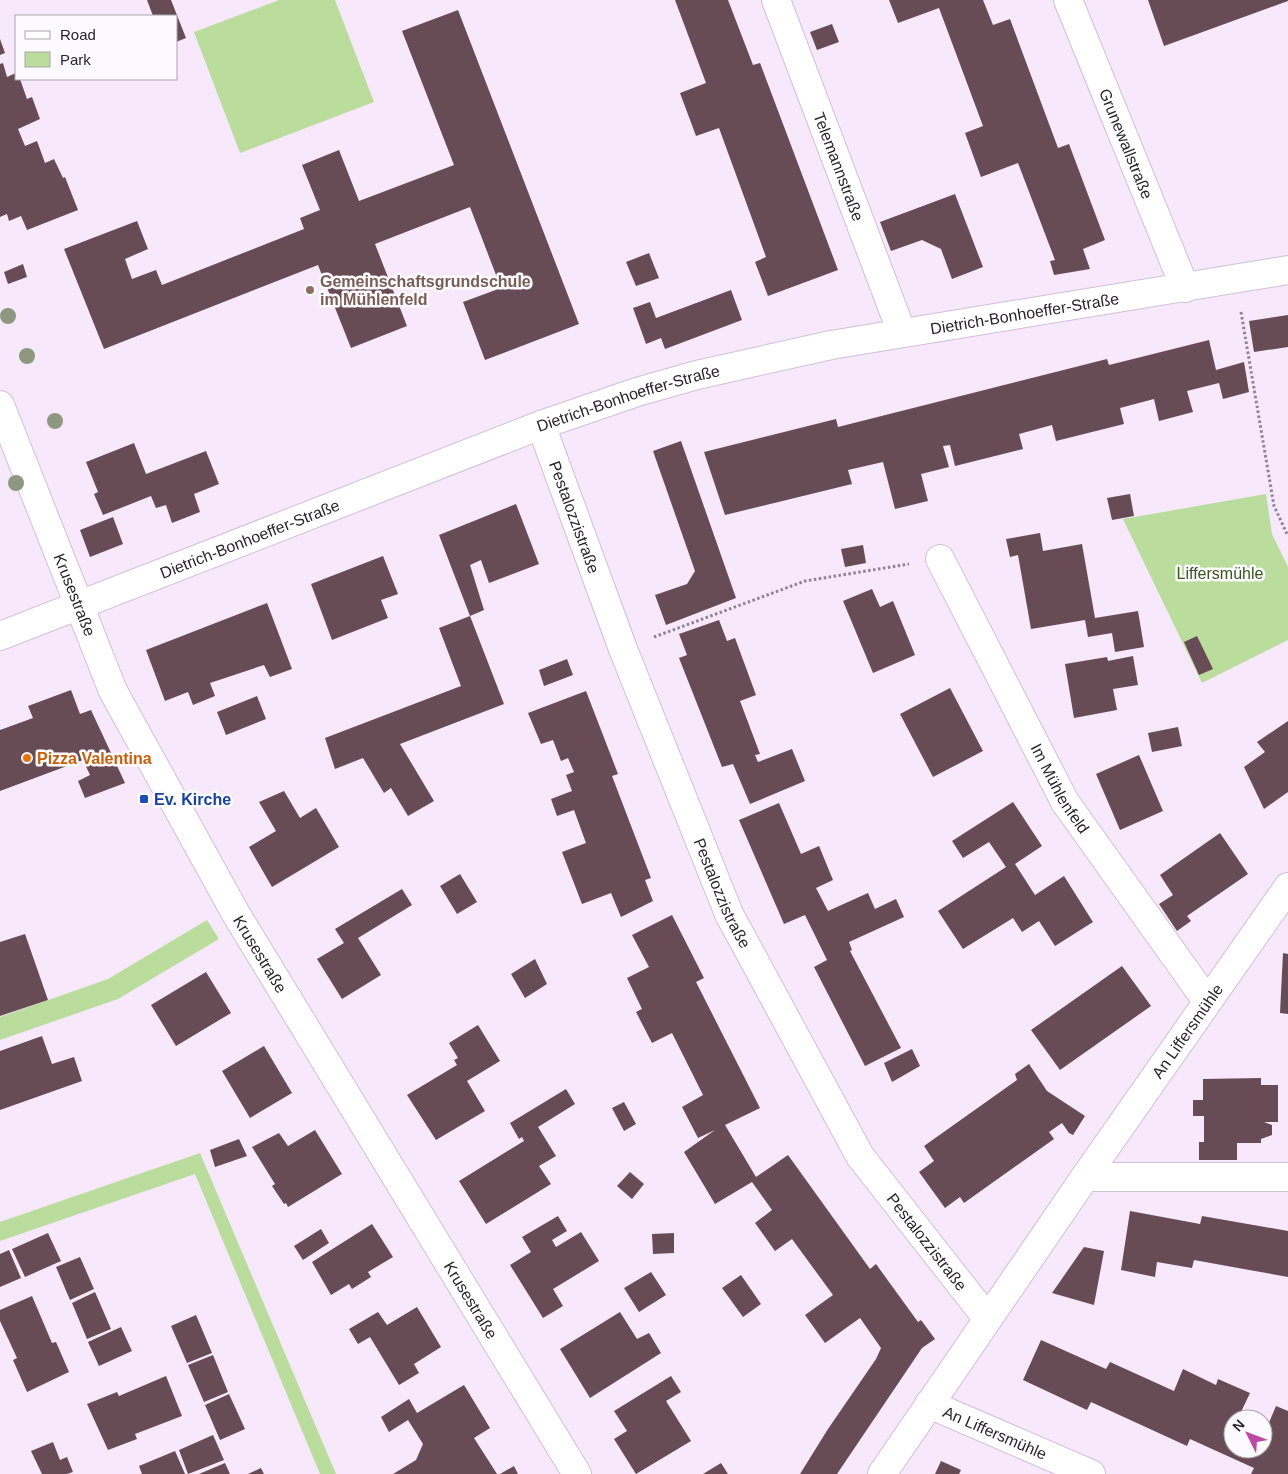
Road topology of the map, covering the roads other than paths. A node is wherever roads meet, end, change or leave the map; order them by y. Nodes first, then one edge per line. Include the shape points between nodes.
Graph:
1 (776, 0) edge
2 (1068, 0) edge
3 (1288, 270) edge
4 (1185, 288) junction
5 (902, 332) junction
6 (0, 404) edge
7 (541, 425) junction
8 (940, 559) road end
9 (78, 606) junction
10 (0, 636) edge
11 (1288, 887) edge
12 (1207, 1001) junction
13 (1085, 1177) junction
14 (1288, 1178) edge
15 (987, 1318) junction
16 (929, 1404) junction
17 (577, 1474) edge
18 (882, 1474) edge
19 (1091, 1474) edge

1 - 5 street, Telemannstraße
2 - 4 street, Grunewallstraße
3 - 4 street, Dietrich-Bonhoeffer-Straße
4 - 5 street, Dietrich-Bonhoeffer-Straße
5 - 7 street, Dietrich-Bonhoeffer-Straße via 697,376 637,392
6 - 9 street, Krusestraße
7 - 9 street, Dietrich-Bonhoeffer-Straße
7 - 15 street, Pestalozzistraße via 623,649 734,923 860,1156
8 - 12 street, Im Mühlenfeld via 1066,802
9 - 10 street, Dietrich-Bonhoeffer-Straße
9 - 17 street, Krusestraße via 113,691 236,914
11 - 12 street, An Liffersmühle
12 - 13 street, An Liffersmühle
13 - 14 street
13 - 15 street, An Liffersmühle
15 - 16 street, An Liffersmühle
16 - 18 street, An Liffersmühle
16 - 19 street, An Liffersmühle

